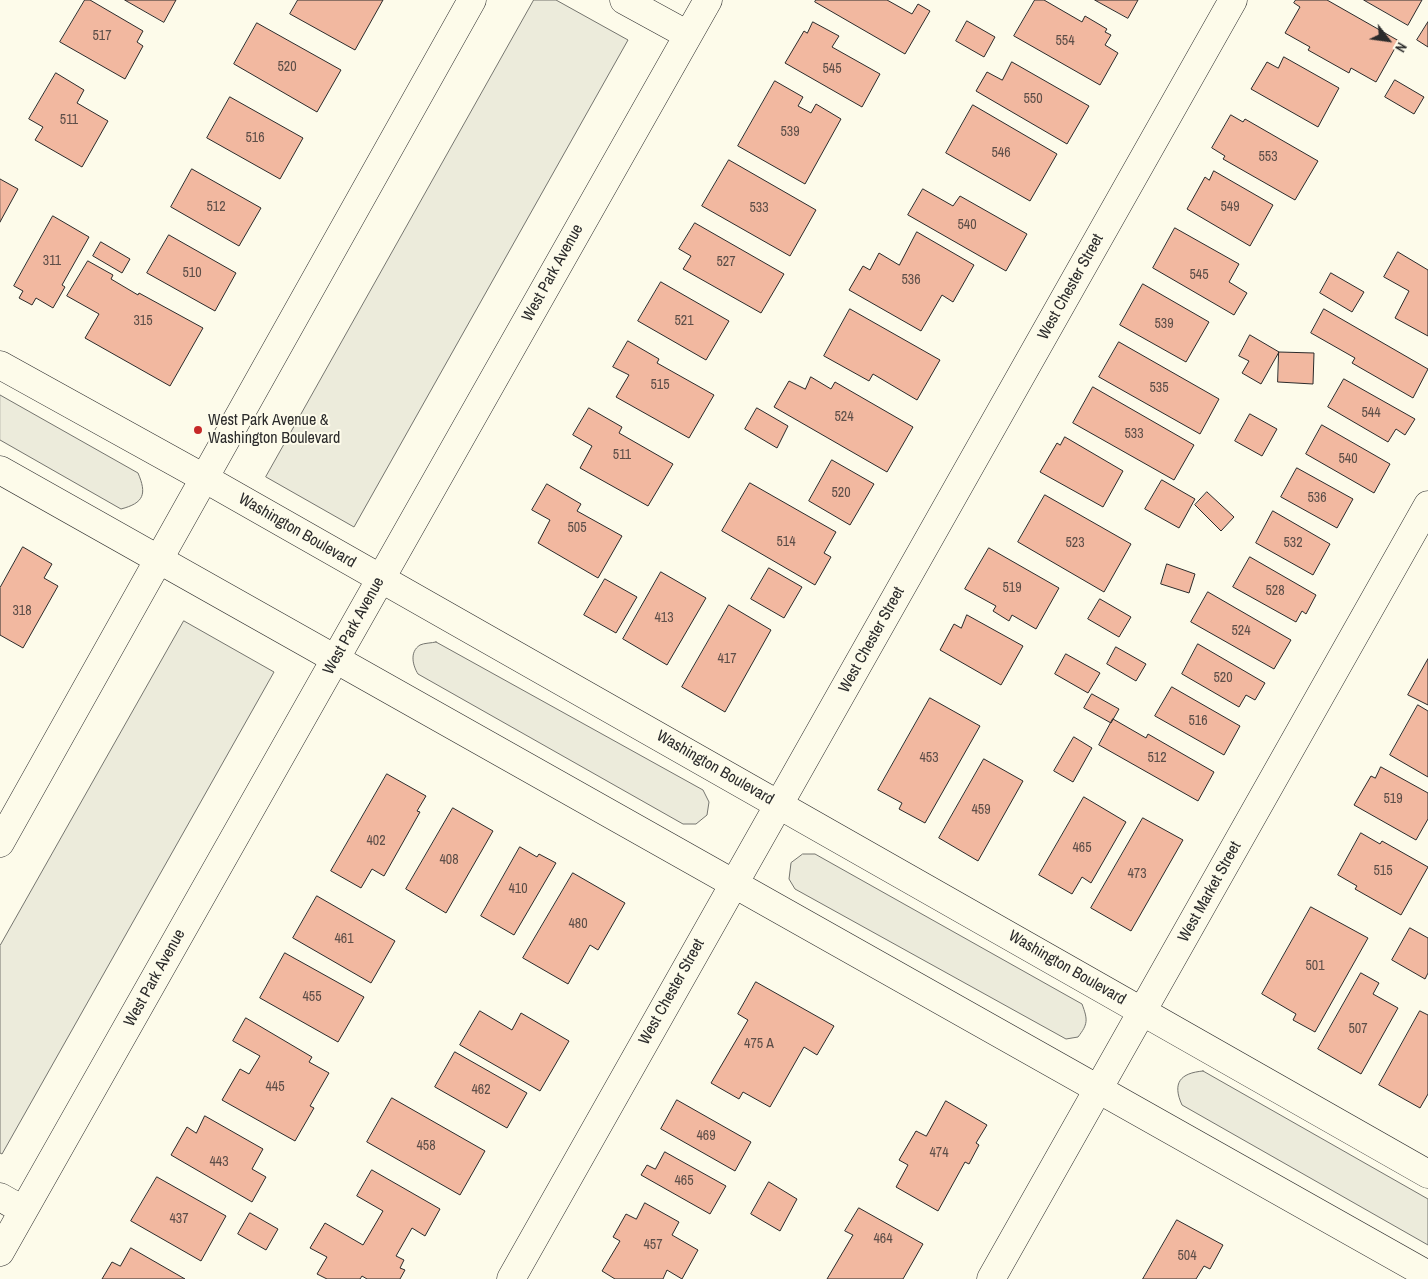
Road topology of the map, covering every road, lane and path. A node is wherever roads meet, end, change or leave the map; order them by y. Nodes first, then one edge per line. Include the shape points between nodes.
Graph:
1 (472, 0) edge
2 (624, 0) edge
3 (708, 0) edge
4 (1233, 0) edge
5 (688, 35) junction
6 (0, 365) edge
7 (0, 470) edge
8 (204, 478) junction
9 (1428, 505) edge
10 (159, 559) junction
11 (380, 579) junction
12 (336, 659) junction
13 (779, 805) junction
14 (0, 843) edge
15 (734, 884) junction
16 (1142, 1012) junction
17 (1098, 1090) junction
18 (1428, 1174) edge
19 (0, 1197) edge
20 (24, 1210) junction
21 (0, 1252) edge
22 (1428, 1275) edge
23 (511, 1279) edge
24 (991, 1279) edge

1 - 8 main road
2 - 5 main road
3 - 5 main road, West Park Avenue
4 - 13 main road, West Chester Street
5 - 11 main road, West Park Avenue
6 - 8 main road, Washington Boulevard
7 - 10 main road
8 - 10 main road
8 - 11 main road, Washington Boulevard
9 - 16 main road, West Market Street
10 - 12 main road
10 - 14 main road
11 - 12 main road, West Park Avenue
11 - 13 main road, Washington Boulevard
12 - 15 main road
12 - 20 main road, West Park Avenue
13 - 15 main road, West Chester Street
13 - 16 main road, Washington Boulevard
15 - 17 main road
15 - 23 main road, West Chester Street
16 - 17 main road, West Market Street
16 - 18 main road, Washington Boulevard
17 - 22 main road
17 - 24 main road, West Market Street
19 - 20 main road
20 - 21 main road, West Park Avenue

